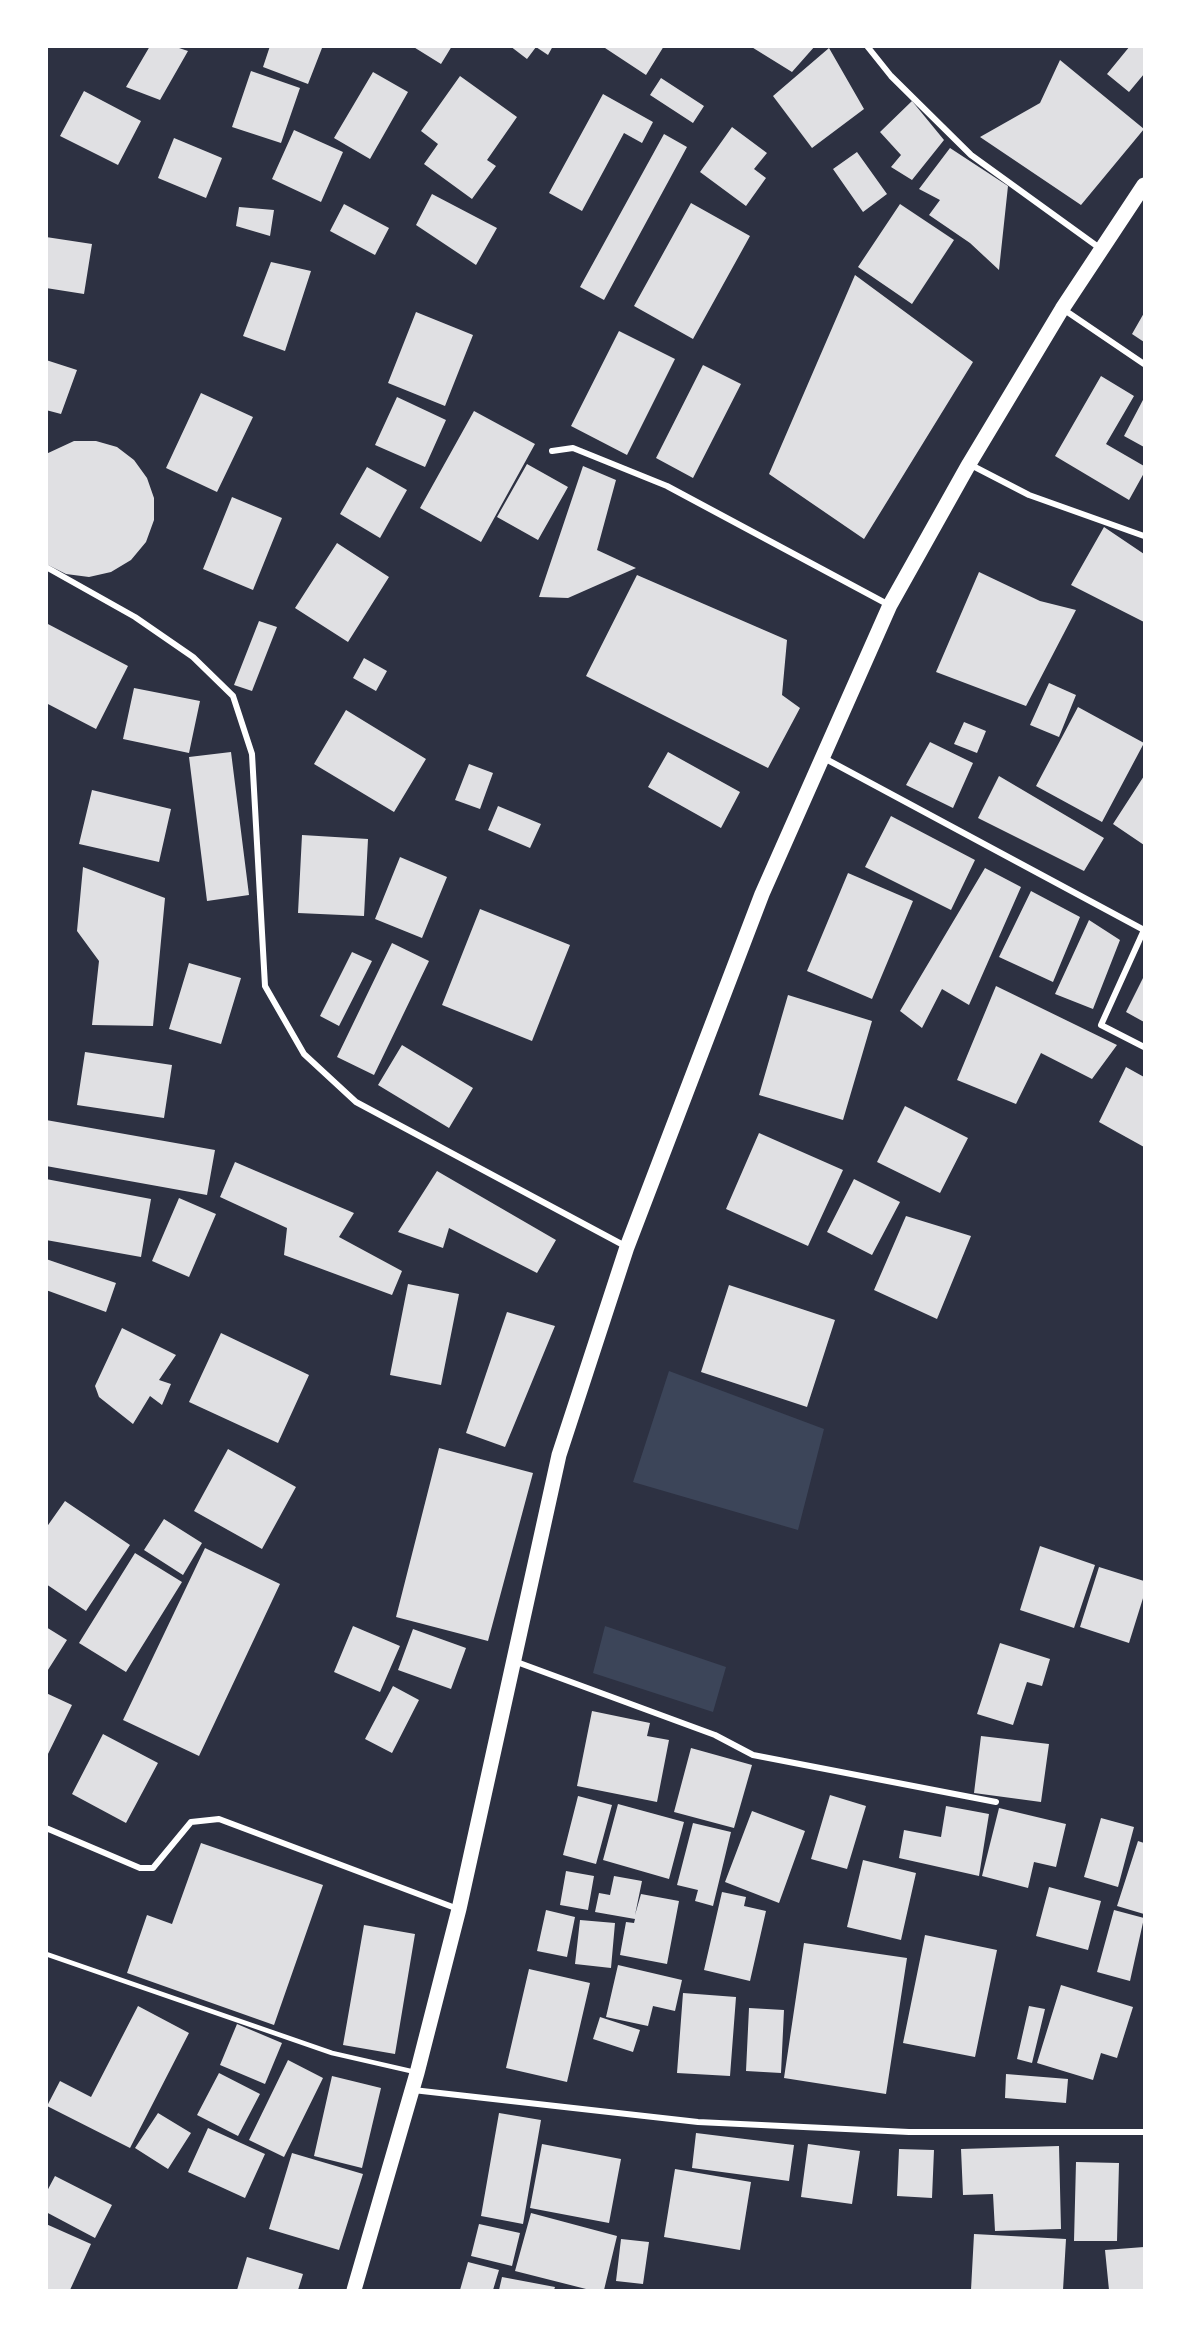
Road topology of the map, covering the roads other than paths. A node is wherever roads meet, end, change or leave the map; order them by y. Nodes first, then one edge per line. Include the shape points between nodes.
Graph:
1 (867, 46) edge
2 (1144, 185) edge
3 (1101, 249) junction
4 (1062, 309) junction
5 (1144, 364) edge
6 (552, 451) dead end
7 (969, 464) junction
8 (1144, 536) edge
9 (46, 567) edge
10 (890, 605) junction
11 (823, 757) junction
12 (1144, 930) edge
13 (1144, 1047) edge
14 (627, 1247) junction
15 (513, 1661) junction
16 (996, 1802) dead end
17 (46, 1828) edge
18 (459, 1909) junction
19 (46, 1954) edge
20 (417, 2073) junction
21 (412, 2090) junction
22 (1144, 2132) edge
23 (354, 2290) edge

1 - 3 street via 891,76 971,155
2 - 3 main road
3 - 4 main road
4 - 5 street
4 - 7 main road
6 - 10 street via 573,448 667,486
7 - 8 street via 1029,495
7 - 10 main road
9 - 14 street via 135,617 193,657 233,696 252,754 265,986 304,1054 356,1102
10 - 11 main road
11 - 12 street
11 - 14 main road via 762,894
12 - 13 street via 1101,1025
14 - 15 main road via 559,1455
15 - 16 street via 715,1735 753,1755
15 - 18 main road
17 - 18 street via 140,1868 153,1868 191,1822 219,1819
18 - 20 main road
19 - 20 lane via 332,2053
20 - 21 main road
21 - 22 street via 698,2122 909,2132
21 - 23 main road

